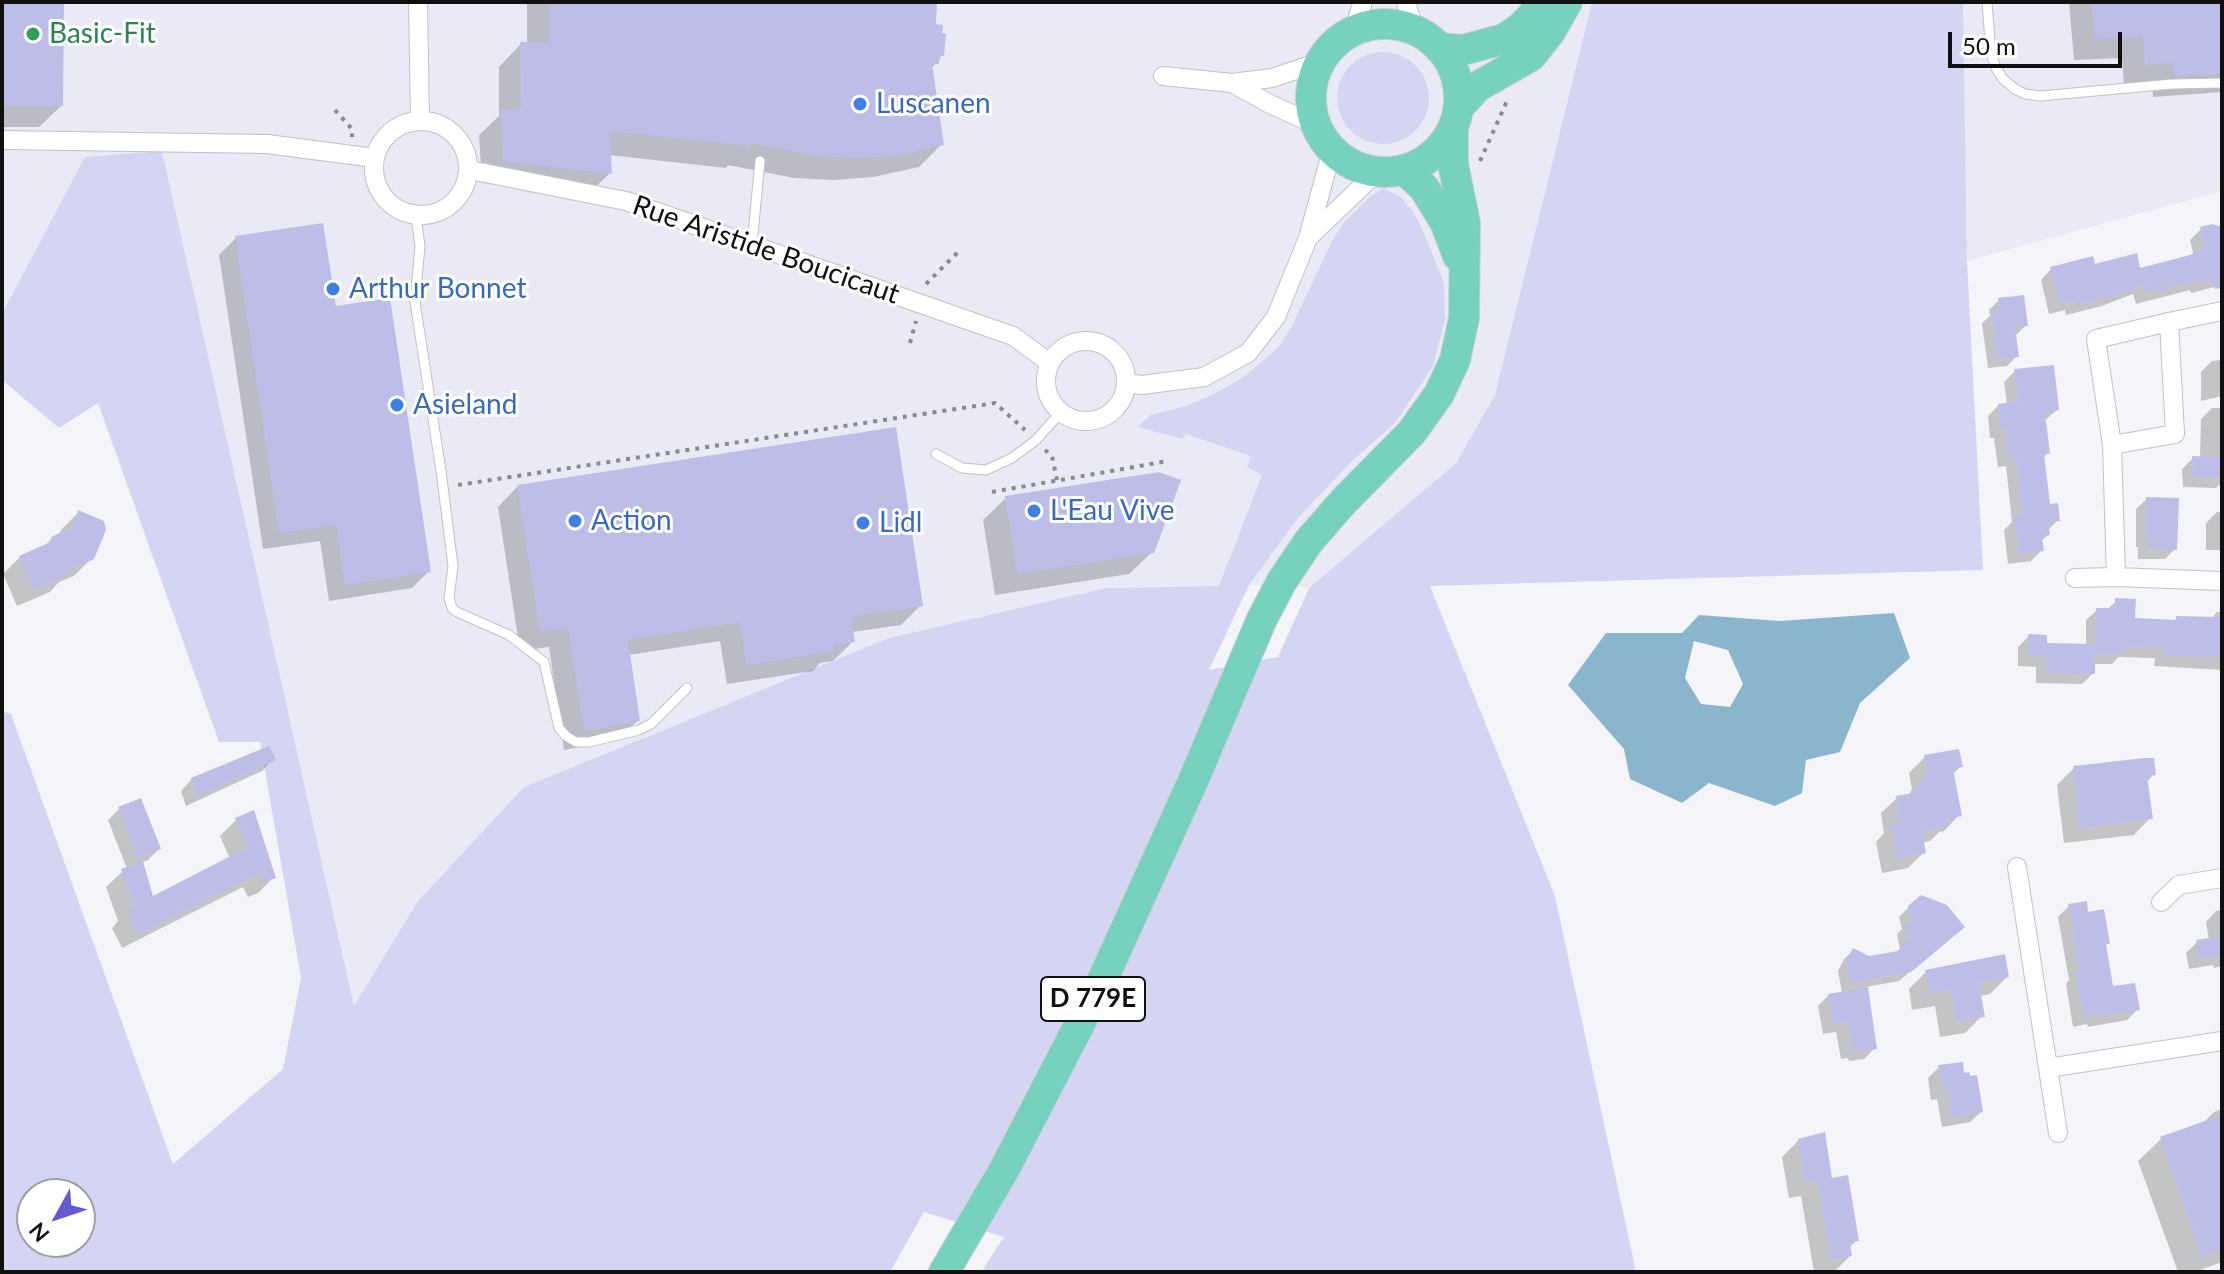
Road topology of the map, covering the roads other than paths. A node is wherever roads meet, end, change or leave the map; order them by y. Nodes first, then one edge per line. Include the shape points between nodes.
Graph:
1 (418, 2) edge
2 (1363, 2) edge
3 (1540, 2) edge
4 (1567, 2) edge
5 (1987, 2) edge
6 (1410, 16) edge
7 (1353, 31) junction
8 (1441, 48) junction
9 (1320, 62) junction
10 (1163, 76) dead end
11 (1232, 83) junction
12 (2222, 83) edge
13 (1456, 118) junction
14 (420, 120) junction
15 (1324, 137) junction
16 (2, 140) edge
17 (375, 158) junction
18 (760, 161) dead end
19 (470, 170) junction
20 (1391, 171) junction
21 (416, 216) junction
22 (1308, 238) junction
23 (752, 244) junction
24 (1463, 269) junction
25 (2222, 311) edge
26 (2169, 322) junction
27 (1050, 363) junction
28 (1126, 383) junction
29 (1061, 412) junction
30 (2112, 445) junction
31 (936, 454) dead end
32 (2116, 577) junction
33 (2075, 578) dead end
34 (2222, 581) edge
35 (687, 688) dead end
36 (2017, 867) dead end
37 (2222, 878) edge
38 (2161, 902) dead end
39 (2222, 1041) edge
40 (2048, 1068) junction
41 (2058, 1133) dead end
42 (944, 1272) edge

1 - 14 street
2 - 7 street
3 - 8 main road via 1533,15 1504,39 1463,50
4 - 13 main road via 1531,56 1477,87
5 - 12 lane via 1996,68 2025,94
6 - 7 main road
6 - 8 main road
7 - 9 main road
8 - 13 main road via 1456,75
9 - 11 street via 1272,78
9 - 15 main road via 1311,104
10 - 11 street
11 - 15 street
13 - 20 main road via 1441,148 1425,162
13 - 24 main road, D 779E via 1453,164 1465,223
14 - 17 street via 391,131
14 - 19 street via 456,134
15 - 20 main road via 1353,165
15 - 22 street
16 - 17 street via 267,144
17 - 21 street via 375,178 383,196
18 - 23 lane
19 - 21 street via 453,204
19 - 23 street, Rue Aristide Boucicaut via 626,201
20 - 22 street
20 - 24 main road, D 779E via 1424,188 1445,222
21 - 35 lane via 420,246 415,302 453,566 452,608 509,635 544,662 559,728 576,742 639,730
22 - 28 street via 1276,317 1248,353 1204,377
23 - 27 street, Rue Aristide Boucicaut via 1013,336
24 - 42 main road, D 779E via 1464,318 1455,360 1439,394 1412,432 1309,541 1282,581 1102,981 1004,1170
25 - 26 street
26 - 30 street via 2175,434
26 - 30 street via 2096,339
27 - 28 street via 1068,345 1094,341 1121,361
27 - 29 street via 1047,389
28 - 29 street via 1123,397 1106,416 1083,421
29 - 31 lane via 1036,440 986,470 962,468
30 - 32 street
32 - 33 street
32 - 34 street
36 - 40 street
37 - 38 street via 2179,885
39 - 40 street
40 - 41 street

